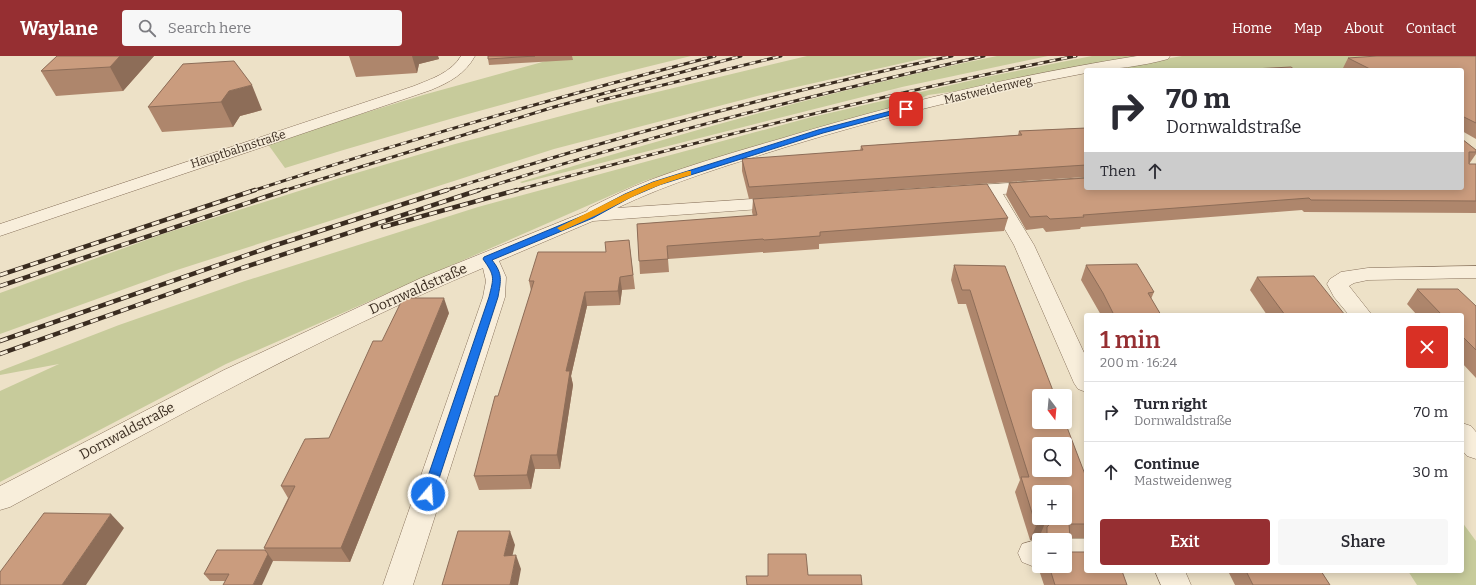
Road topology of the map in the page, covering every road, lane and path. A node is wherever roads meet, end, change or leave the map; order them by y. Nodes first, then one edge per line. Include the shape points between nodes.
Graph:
1 (468, 56) edge
2 (1163, 56) edge
3 (1094, 68) edge
4 (1084, 70) edge
5 (1084, 183) edge
6 (991, 189) junction
7 (944, 192) edge
8 (798, 202) edge
9 (590, 216) junction
10 (0, 230) edge
11 (487, 259) junction
12 (1476, 272) edge
13 (1359, 313) edge
14 (1084, 379) edge
15 (1464, 435) edge
16 (1476, 449) edge
17 (0, 499) edge
18 (1072, 552) edge
19 (1084, 552) edge
20 (1171, 573) edge
21 (398, 585) edge
22 (1176, 585) edge

1 - 10 street, Hauptbahnstraße via 465,63 455,72 419,89
2 - 3 street, Mastweidenweg
4 - 9 street, Mastweidenweg via 1006,85 834,127 656,184
5 - 6 street
6 - 7 street
6 - 14 street via 1024,246
8 - 9 street, Dornwaldstraße
9 - 11 street, Dornwaldstraße
11 - 17 street, Dornwaldstraße via 428,283 232,376
11 - 21 street via 495,270 497,280 494,297
12 - 13 street via 1368,274 1348,278 1337,284
15 - 16 street
18 - 19 street
20 - 22 street

